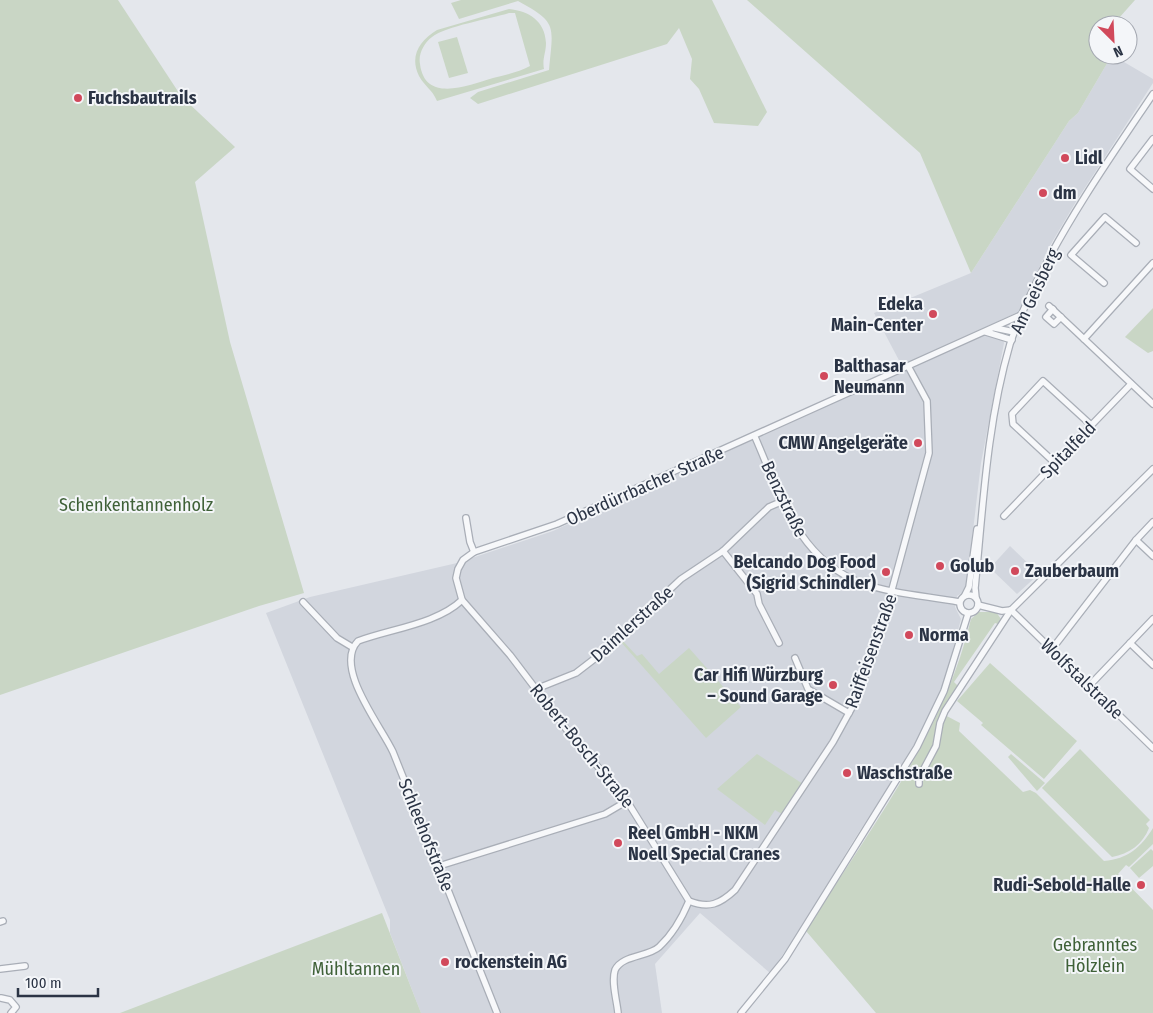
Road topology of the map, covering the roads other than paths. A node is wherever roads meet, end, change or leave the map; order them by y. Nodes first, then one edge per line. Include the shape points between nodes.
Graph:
1 (1153, 94) edge
2 (1153, 139) edge
3 (1153, 189) edge
4 (1136, 243) dead end
5 (1153, 263) edge
6 (1104, 283) dead end
7 (1021, 315) junction
8 (1061, 317) junction
9 (993, 328) junction
10 (986, 332) junction
11 (1014, 332) junction
12 (1084, 339) junction
13 (1012, 340) junction
14 (908, 366) junction
15 (1131, 384) junction
16 (1153, 404) edge
17 (1091, 425) junction
18 (755, 437) junction
19 (1055, 463) junction
20 (1153, 469) edge
21 (783, 501) junction
22 (981, 513) junction
23 (1004, 516) dead end
24 (466, 518) dead end
25 (1153, 522) edge
26 (1136, 540) junction
27 (723, 551) junction
28 (474, 552) junction
29 (1153, 556) edge
30 (893, 590) junction
31 (965, 596) junction
32 (462, 600) junction
33 (303, 602) dead end
34 (959, 602) junction
35 (977, 602) junction
36 (1011, 610) junction
37 (968, 614) junction
38 (1153, 619) edge
39 (779, 643) dead end
40 (1130, 643) junction
41 (352, 647) junction
42 (1052, 649) junction
43 (795, 658) dead end
44 (1153, 665) edge
45 (1090, 686) junction
46 (536, 689) junction
47 (849, 714) junction
48 (1153, 748) edge
49 (919, 784) dead end
50 (628, 801) junction
51 (439, 866) junction
52 (689, 901) junction
53 (25, 966) dead end
54 (0, 969) edge
55 (0, 998) edge
56 (16, 1007) junction
57 (11, 1013) edge
58 (20, 1013) edge
59 (496, 1013) edge
60 (618, 1013) edge
61 (741, 1013) edge

1 - 7 street, Am Geisberg via 1081,200
2 - 3 street via 1130,169
4 - 6 street via 1105,217 1071,255
5 - 12 street
7 - 9 street, Oberdürrbacher Straße
7 - 11 street, Am Geisberg
8 - 8 street via 1051,308 1046,317 1054,324
8 - 12 street
9 - 10 street, Oberdürrbacher Straße
9 - 11 street
10 - 13 street
10 - 14 street, Oberdürrbacher Straße
11 - 13 street, Am Geisberg
12 - 15 street
13 - 22 street, Am Geisberg via 989,442
14 - 18 street, Oberdürrbacher Straße
14 - 30 street, Raiffeisenstraße via 927,401 929,453
15 - 16 street
15 - 17 street, Spitalfeld
17 - 19 street, Spitalfeld
17 - 19 street via 1043,382 1012,414 1013,424
18 - 21 street, Benzstraße
18 - 28 street, Oberdürrbacher Straße via 557,524
19 - 23 street, Spitalfeld
20 - 36 street
21 - 27 street, Daimlerstraße via 769,507
21 - 30 street, Benzstraße via 799,534 820,559 847,577
22 - 31 street, Am Geisberg
22 - 35 street, Am Geisberg via 975,588
24 - 28 street
25 - 26 street
26 - 29 street
26 - 42 street
27 - 39 street via 757,594
27 - 46 street, Daimlerstraße via 681,579 576,673
28 - 32 street, Oberdürrbacher Straße via 463,560 458,569 456,578
30 - 34 street, Benzstraße
30 - 47 street, Raiffeisenstraße via 867,673
31 - 34 street
31 - 35 street via 970,595
32 - 41 street via 456,606 414,625 358,641
32 - 46 street, Robert-Bosch-Straße
33 - 41 street via 337,638
34 - 37 street via 961,610
35 - 36 street via 1002,611
35 - 37 street via 975,611
36 - 42 street, Wolfstalstraße
36 - 49 street via 945,711 936,746
37 - 61 street via 934,713 902,771 785,959
38 - 40 street
40 - 44 street
40 - 45 street
41 - 51 street, Schleehofstraße via 349,660 371,718 384,732
42 - 45 street, Wolfstalstraße
43 - 47 street via 808,688
45 - 48 street, Wolfstalstraße
46 - 50 street, Robert-Bosch-Straße
47 - 52 street, Raiffeisenstraße via 735,890 713,905 701,906
50 - 51 street via 605,814
50 - 52 street, Robert-Bosch-Straße
51 - 59 street, Schleehofstraße
52 - 60 street via 680,922 659,947 618,966 614,978
53 - 54 street
55 - 56 street via 10,1000
56 - 57 street
56 - 58 street

